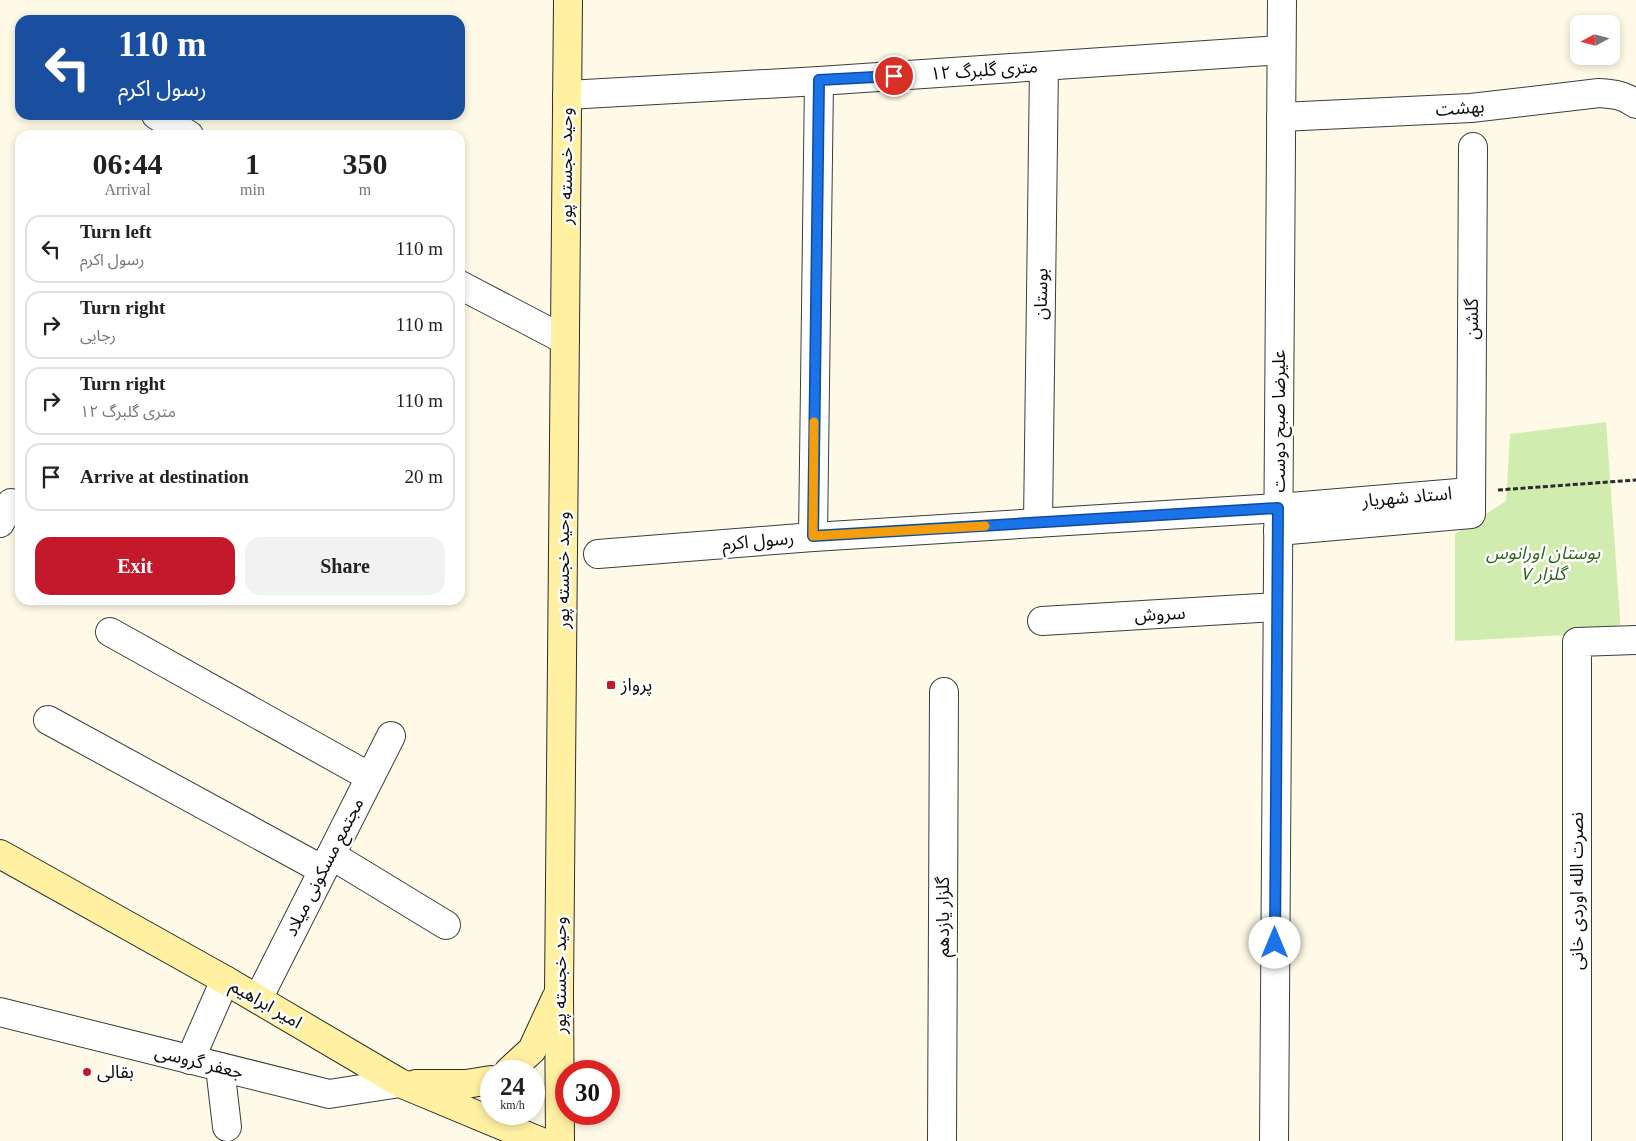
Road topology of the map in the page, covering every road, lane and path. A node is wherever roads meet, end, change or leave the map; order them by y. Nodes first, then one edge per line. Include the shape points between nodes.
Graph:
1 (568, 0) edge
2 (1282, 0) edge
3 (1282, 50) junction
4 (1044, 66) junction
5 (819, 80) junction
6 (567, 95) junction
7 (1636, 104) edge
8 (1281, 117) junction
9 (164, 120) edge
10 (181, 130) edge
11 (1473, 147) dead end
12 (465, 288) edge
13 (565, 340) junction
14 (1636, 480) edge
15 (1470, 492) junction
16 (1278, 520) junction
17 (1038, 523) junction
18 (813, 536) junction
19 (598, 554) dead end
20 (1278, 607) junction
21 (1042, 621) dead end
22 (110, 632) dead end
23 (1636, 640) edge
24 (944, 692) dead end
25 (48, 720) dead end
26 (391, 736) dead end
27 (370, 777) junction
28 (0, 854) edge
29 (327, 862) junction
30 (446, 925) dead end
31 (225, 980) junction
32 (559, 992) junction
33 (258, 999) junction
34 (0, 1012) edge
35 (190, 1060) junction
36 (521, 1060) edge
37 (220, 1067) junction
38 (480, 1082) edge
39 (400, 1083) junction
40 (227, 1127) dead end
41 (539, 1141) edge
42 (560, 1141) edge
43 (942, 1141) edge
44 (1274, 1141) edge
45 (1577, 1141) edge

1 - 6 main road, وحید خجسته پور
2 - 3 street, علیرضا صبح دوست
3 - 4 street, ۱۲ متری گلبرگ
3 - 8 street, علیرضا صبح دوست
4 - 5 street, ۱۲ متری گلبرگ
4 - 17 street, بوستان
5 - 6 street, ۱۲ متری گلبرگ
5 - 18 street
6 - 13 main road, وحید خجسته پور
7 - 8 street, بهشت via 1617,94 1599,94 1471,108
8 - 16 street, علیرضا صبح دوست
9 - 10 street
11 - 15 street, گلشن
12 - 13 street
13 - 32 main road, وحید خجسته پور
14 - 15 path
15 - 16 street, استاد شهریار
16 - 17 street, رسول اکرم
16 - 20 street, علیرضا صبح دوست
17 - 18 street, رسول اکرم
18 - 19 street, رسول اکرم
20 - 21 street, سروش
20 - 44 street, علیرضا صبح دوست
22 - 27 street
23 - 45 street, نصرت الله اوردی خانی via 1577,642
24 - 43 street, گلزار یازدهم
25 - 29 street
26 - 27 street, مجتمع مسکونی میلاد
27 - 29 street, مجتمع مسکونی میلاد
28 - 31 main road, امیر ابراهیم
29 - 30 street
29 - 33 street, مجتمع مسکونی میلاد
31 - 33 main road, امیر ابراهیم
31 - 35 street
32 - 36 main road via 532,1050
32 - 42 main road, وحید خجسته پور
33 - 39 main road, امیر ابراهیم
34 - 35 street, جعفر گروسی
35 - 37 street, جعفر گروسی
37 - 39 street, جعفر گروسی via 329,1094
37 - 40 street
38 - 39 main road
39 - 41 main road, امیر ابراهیم

